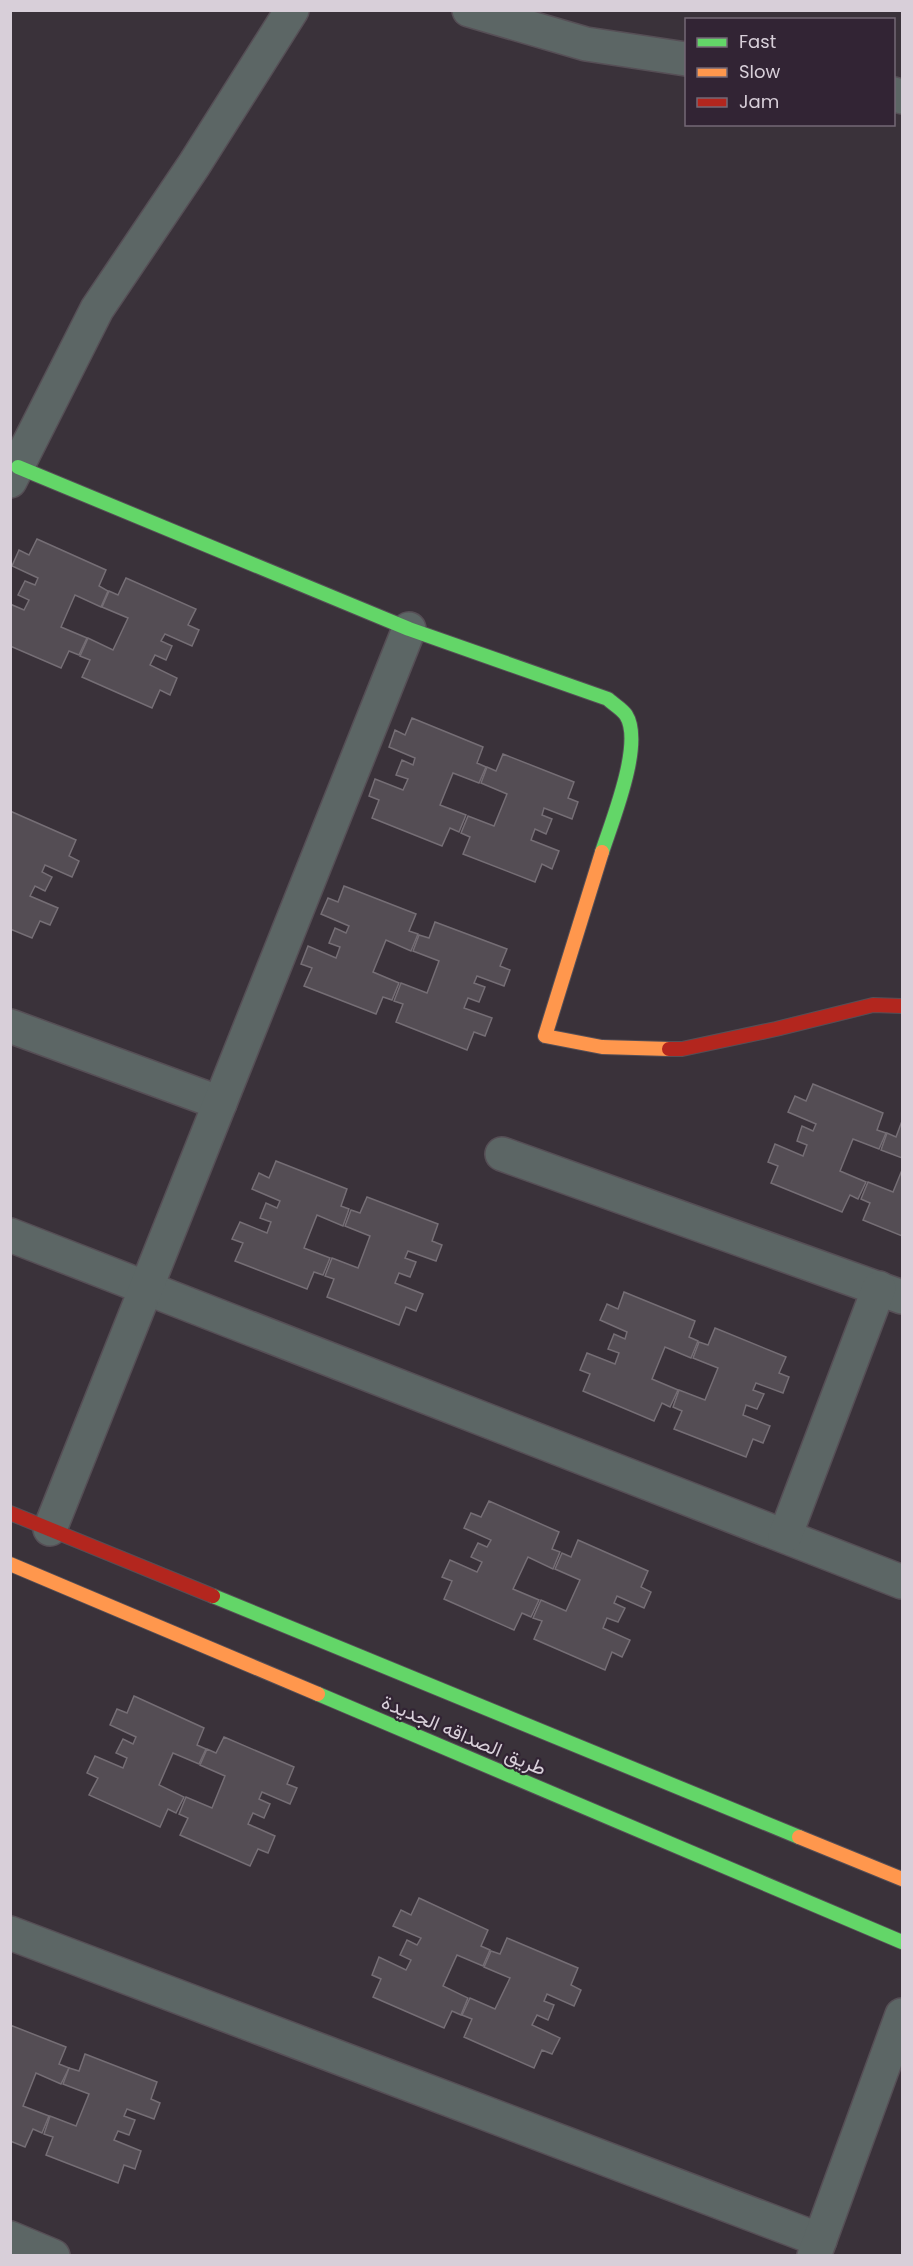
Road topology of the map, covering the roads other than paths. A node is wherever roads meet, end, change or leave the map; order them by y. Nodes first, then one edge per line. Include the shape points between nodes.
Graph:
1 (292, 10) edge
2 (470, 10) edge
3 (685, 59) edge
4 (14, 474) edge
5 (409, 628) junction
6 (903, 1006) edge
7 (10, 1026) edge
8 (220, 1103) junction
9 (502, 1154) dead end
10 (10, 1235) edge
11 (146, 1288) junction
12 (891, 1293) edge
13 (10, 1514) edge
14 (50, 1529) junction
15 (785, 1536) junction
16 (10, 1564) edge
17 (903, 1582) edge
18 (903, 1879) edge
19 (10, 1933) edge
20 (903, 1942) edge
21 (903, 2015) edge
22 (10, 2238) edge
23 (817, 2248) edge
24 (53, 2256) edge

1 - 4 street via 97,309
2 - 3 street via 586,44
4 - 5 street
5 - 6 street via 609,699 626,715 633,739 627,772 544,1036 602,1047 682,1049 873,1005
5 - 8 street
7 - 8 street
8 - 11 street
9 - 12 street
10 - 11 street
11 - 14 street
11 - 15 street
12 - 15 street
13 - 14 street, طريق الصداقه الجديدة
14 - 18 street, طريق الصداقه الجديدة
15 - 17 street
16 - 20 street, طريق الصداقه الجديدة
19 - 23 street
21 - 23 street
22 - 24 street

